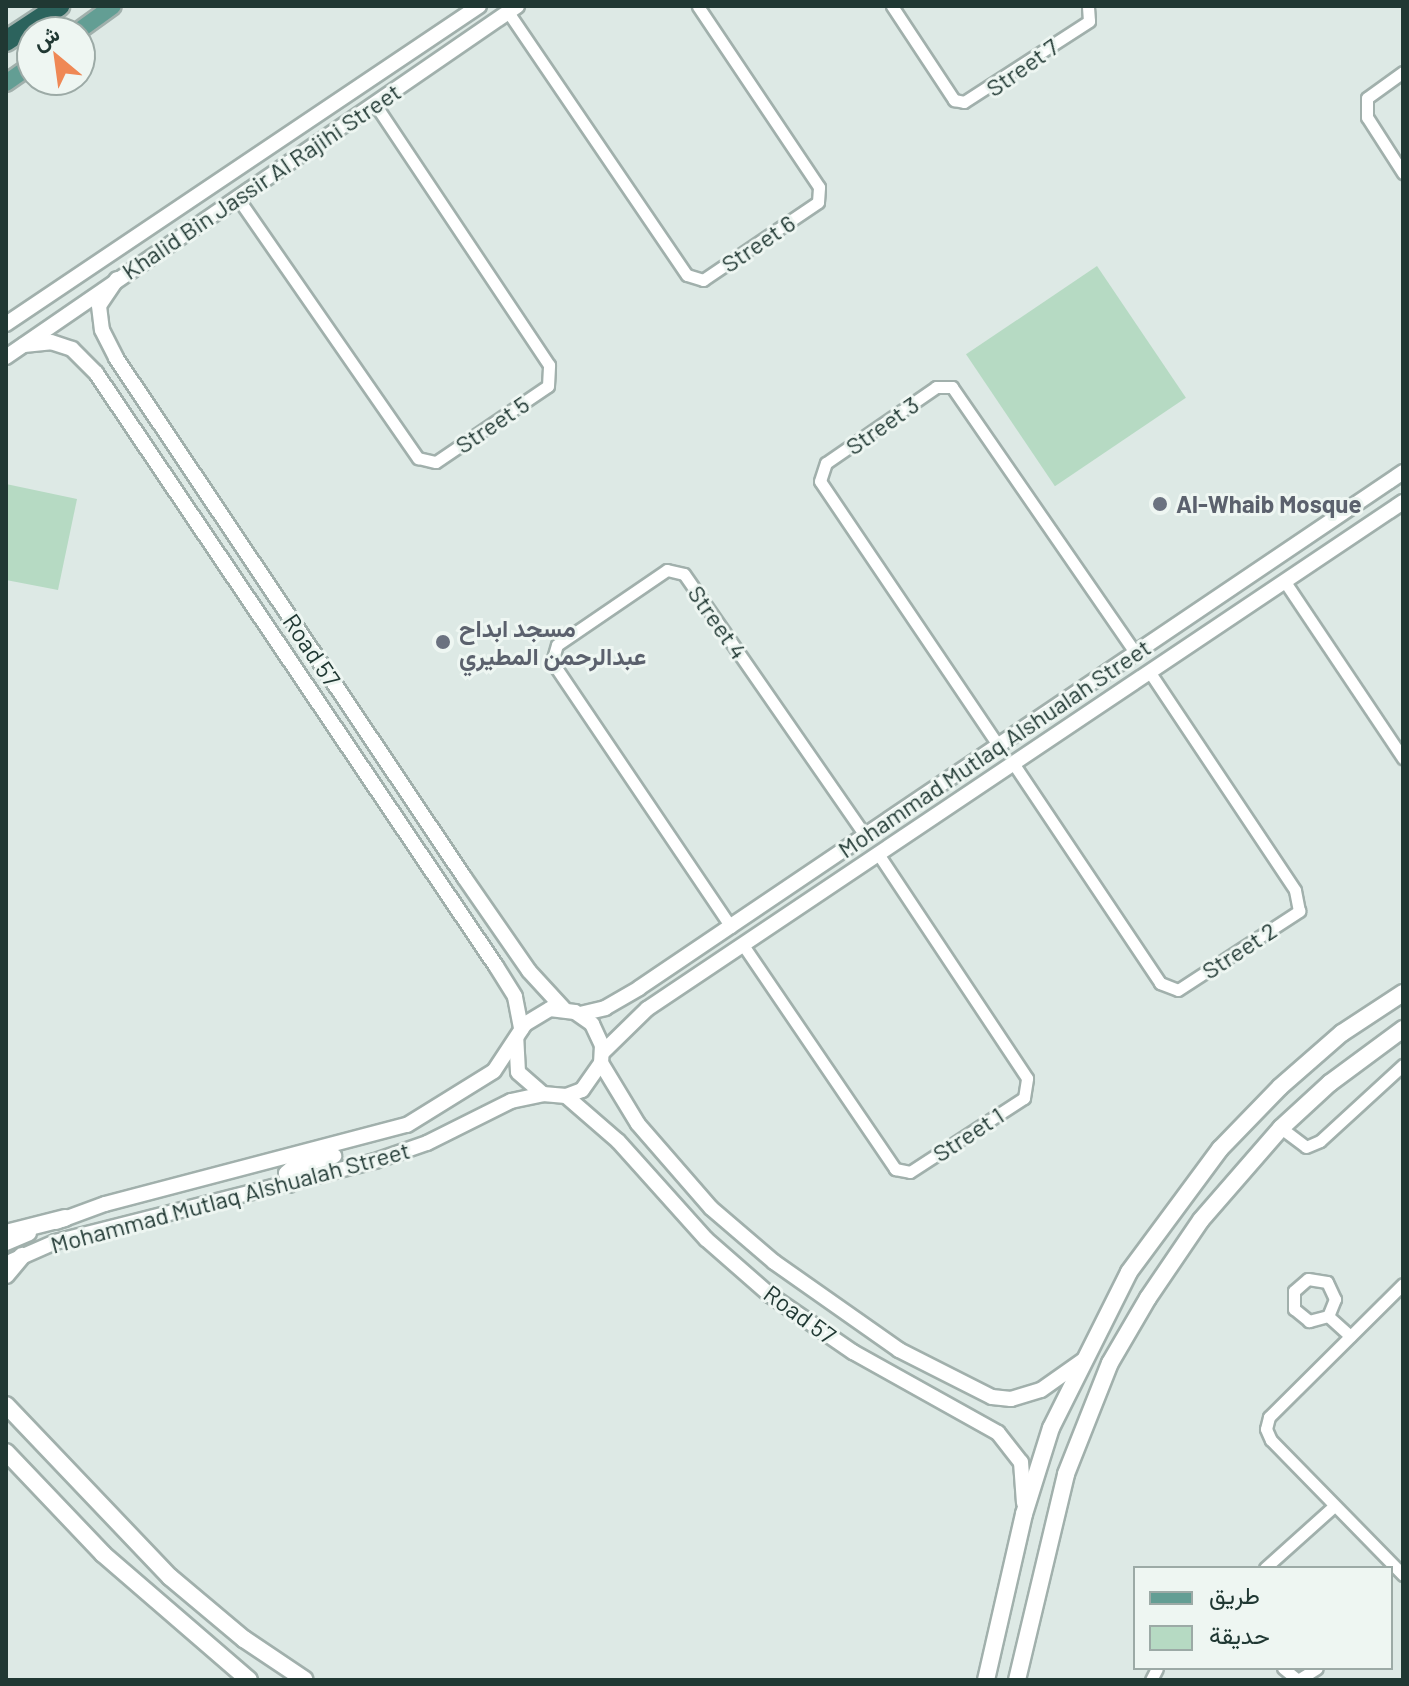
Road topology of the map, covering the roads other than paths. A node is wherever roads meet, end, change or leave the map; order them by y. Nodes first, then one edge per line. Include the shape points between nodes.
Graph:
1 (59, 6) edge
2 (113, 6) edge
3 (479, 6) edge
4 (698, 6) edge
5 (892, 6) edge
6 (1088, 6) edge
7 (513, 9) edge
8 (96, 18) edge
9 (6, 41) edge
10 (1403, 72) edge
11 (374, 103) junction
12 (1403, 173) edge
13 (237, 197) junction
14 (117, 279) junction
15 (6, 324) edge
16 (24, 345) junction
17 (6, 357) edge
18 (116, 358) junction
19 (96, 373) junction
20 (1403, 472) edge
21 (1403, 502) edge
22 (1285, 582) junction
23 (1135, 652) junction
24 (1149, 671) junction
25 (1079, 690) junction
26 (1091, 712) junction
27 (1042, 715) junction
28 (1055, 735) junction
29 (998, 745) junction
30 (1403, 758) edge
31 (1013, 763) junction
32 (865, 835) junction
33 (879, 855) junction
34 (464, 877) junction
35 (443, 890) junction
36 (479, 898) junction
37 (459, 913) junction
38 (731, 927) junction
39 (743, 945) junction
40 (1403, 993) edge
41 (564, 1009) junction
42 (580, 1014) junction
43 (1403, 1029) edge
44 (518, 1034) junction
45 (602, 1058) junction
46 (1403, 1065) edge
47 (543, 1094) junction
48 (566, 1096) junction
49 (407, 1125) junction
50 (1281, 1128) junction
51 (289, 1185) junction
52 (65, 1218) junction
53 (6, 1233) edge
54 (6, 1243) edge
55 (22, 1256) junction
56 (6, 1264) edge
57 (786, 1271) junction
58 (6, 1275) edge
59 (1403, 1284) edge
60 (770, 1295) junction
61 (1328, 1316) dead end
62 (1350, 1336) junction
63 (1082, 1361) junction
64 (6, 1405) edge
65 (6, 1452) edge
66 (1334, 1506) junction
67 (1024, 1514) junction
68 (1267, 1566) edge
69 (1402, 1572) edge
70 (1286, 1670) edge
71 (1314, 1670) edge
72 (249, 1680) edge
73 (305, 1680) edge
74 (986, 1680) edge
75 (1017, 1680) edge

1 - 9 highway
2 - 8 main road
3 - 15 street, Khalid Bin Jassir Al Rajihi Street
4 - 7 street, Street 6 via 819,187 818,202 703,280 687,275
5 - 6 street, Street 7 via 954,100 964,102 1089,21
7 - 11 street, Khalid Bin Jassir Al Rajihi Street
10 - 12 street via 1367,98 1367,117
11 - 13 street, Khalid Bin Jassir Al Rajihi Street
11 - 13 street, Street 5 via 549,365 548,386 436,462 418,458
13 - 14 street, Khalid Bin Jassir Al Rajihi Street
14 - 16 street, Khalid Bin Jassir Al Rajihi Street
14 - 18 street, Road 57 via 99,306 102,330
16 - 17 street, Khalid Bin Jassir Al Rajihi Street
16 - 19 street, Road 57 via 51,342 72,349
18 - 19 street via 103,357
18 - 34 street, Road 57
19 - 35 street, Road 57
20 - 23 street, Mohammad Mutlaq Alshualah Street
21 - 22 street, Mohammad Mutlaq Alshualah Street
22 - 24 street, Mohammad Mutlaq Alshualah Street
22 - 30 street
23 - 25 street, Mohammad Mutlaq Alshualah Street
23 - 29 street, Street 3 via 952,387 936,387 826,463 820,481
24 - 26 street, Mohammad Mutlaq Alshualah Street
24 - 31 street, Street 2 via 1295,890 1299,911 1178,990 1160,983
25 - 26 street via 1078,705
25 - 27 street, Mohammad Mutlaq Alshualah Street
26 - 28 street, Mohammad Mutlaq Alshualah Street
27 - 28 street via 1058,718
27 - 29 street, Mohammad Mutlaq Alshualah Street
28 - 31 street, Mohammad Mutlaq Alshualah Street
29 - 32 street, Mohammad Mutlaq Alshualah Street
31 - 33 street, Mohammad Mutlaq Alshualah Street
32 - 38 street, Mohammad Mutlaq Alshualah Street
32 - 38 street, Street 4 via 684,574 667,570 557,645 552,662
33 - 39 street, Mohammad Mutlaq Alshualah Street
33 - 39 street, Street 1 via 1027,1078 1024,1098 910,1172 895,1169
34 - 35 street via 459,887
34 - 36 street, Road 57
35 - 37 street, Road 57
36 - 37 street via 464,903
36 - 41 street, Road 57
37 - 44 street, Road 57 via 515,997
38 - 42 street, Mohammad Mutlaq Alshualah Street via 616,1001
39 - 45 street, Mohammad Mutlaq Alshualah Street via 647,1009
40 - 63 main road via 1342,1033 1220,1149 1129,1272
41 - 42 street
41 - 44 street via 543,1011
42 - 45 street via 596,1030
43 - 50 main road via 1330,1083
44 - 47 street via 518,1072
44 - 49 street, Mohammad Mutlaq Alshualah Street via 494,1071
45 - 48 street via 588,1085
45 - 57 street, Road 57 via 620,1100 676,1169 711,1208
46 - 50 street via 1320,1141 1306,1147
47 - 48 street
47 - 51 street, Mohammad Mutlaq Alshualah Street via 511,1101 427,1143
48 - 60 street, Road 57 via 618,1141 706,1239
49 - 51 street via 390,1140 292,1168 286,1173
49 - 52 street, Mohammad Mutlaq Alshualah Street
50 - 75 main road via 1201,1220 1110,1363 1066,1474
51 - 55 street, Mohammad Mutlaq Alshualah Street via 55,1242
52 - 53 main road
52 - 54 street, Mohammad Mutlaq Alshualah Street
55 - 56 street, Mohammad Mutlaq Alshualah Street
55 - 58 main road
57 - 60 street
57 - 63 street, Road 57 via 899,1350 992,1397 1028,1395
59 - 62 street
60 - 67 street, Road 57 via 853,1352 998,1433 1021,1462
61 - 62 street
62 - 66 street via 1267,1423 1271,1440
63 - 67 main road via 1051,1428
64 - 73 main road via 170,1577 244,1639
65 - 72 main road via 103,1554
66 - 68 street
66 - 69 street
67 - 74 main road
70 - 71 street via 1298,1680

